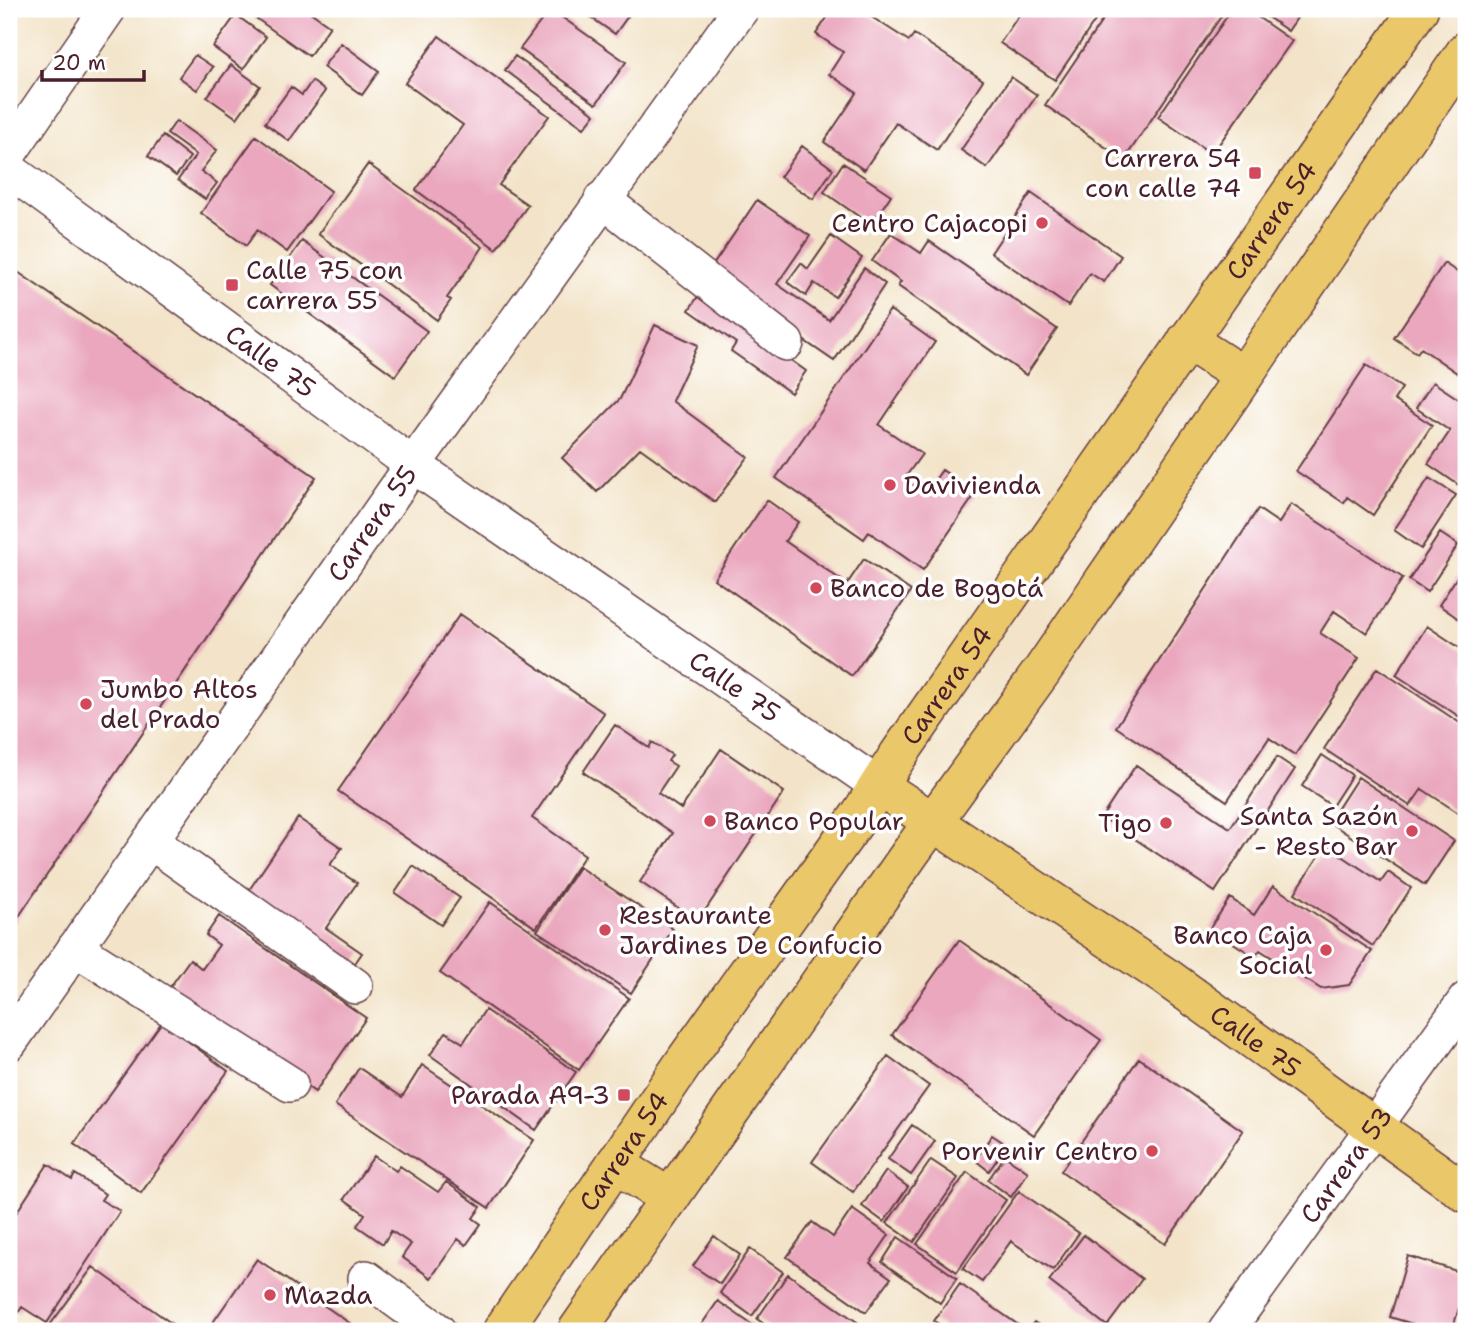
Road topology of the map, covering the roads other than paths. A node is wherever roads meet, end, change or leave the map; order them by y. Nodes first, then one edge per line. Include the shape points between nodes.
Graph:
1 (108, 9) edge
2 (741, 9) edge
3 (1419, 9) edge
4 (1466, 51) edge
5 (9, 153) edge
6 (9, 170) edge
7 (602, 199) junction
8 (1187, 340) junction
9 (786, 343) dead end
10 (1243, 376) junction
11 (413, 465) junction
12 (879, 786) junction
13 (933, 821) junction
14 (150, 841) junction
15 (75, 948) junction
16 (355, 986) dead end
17 (1466, 1000) edge
18 (9, 1043) edge
19 (290, 1084) dead end
20 (1374, 1128) junction
21 (615, 1164) junction
22 (1466, 1193) edge
23 (670, 1198) junction
24 (366, 1278) dead end
25 (438, 1331) edge
26 (502, 1331) edge
27 (577, 1331) edge
28 (1226, 1331) edge

1 - 5 street
2 - 7 street, Carrera 55
3 - 8 main road, Carrera 54
4 - 10 main road
6 - 11 street, Calle 75
7 - 9 street
7 - 11 street, Carrera 55
8 - 10 main road
8 - 12 main road, Carrera 54
10 - 13 main road via 1042,671
11 - 12 street, Calle 75
11 - 14 street, Carrera 55
12 - 13 main road, Calle 75
12 - 21 main road, Carrera 54
13 - 20 main road, Calle 75 via 1166,977
13 - 23 main road
14 - 15 street, Carrera 55
14 - 16 street
15 - 18 street, Carrera 55
15 - 19 street
17 - 20 street, Carrera 53
20 - 22 main road, Calle 75
20 - 28 street, Carrera 53
21 - 23 main road
21 - 26 main road, Carrera 54
23 - 27 main road
24 - 25 street

